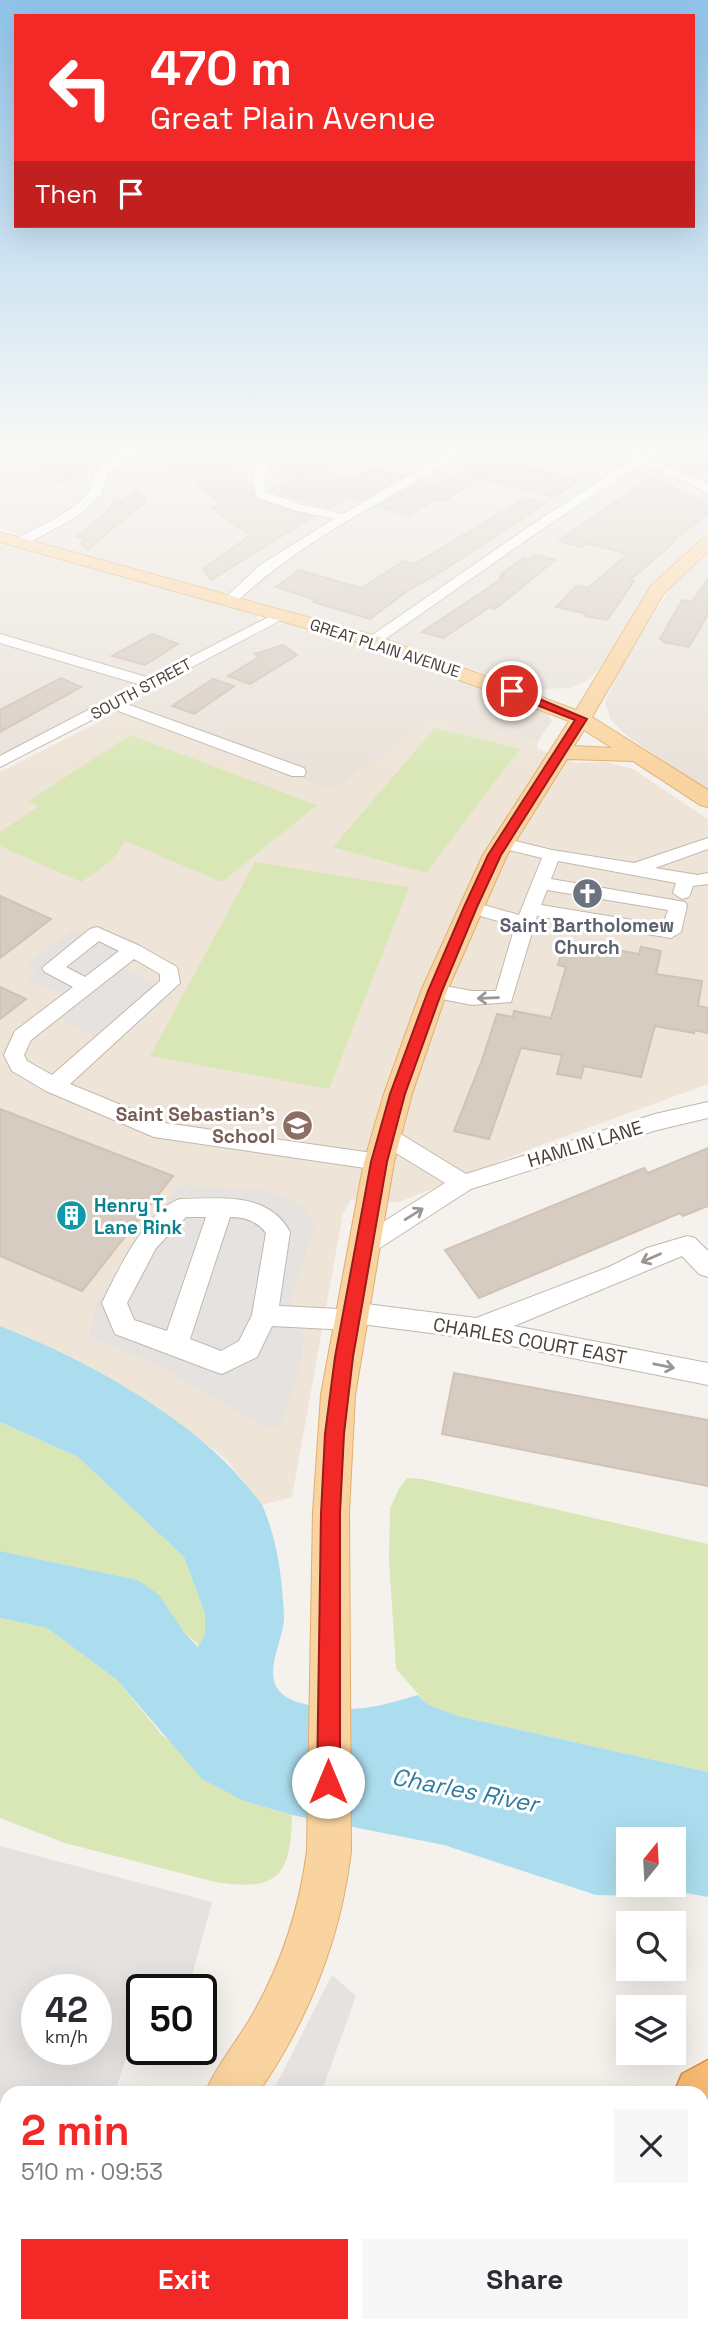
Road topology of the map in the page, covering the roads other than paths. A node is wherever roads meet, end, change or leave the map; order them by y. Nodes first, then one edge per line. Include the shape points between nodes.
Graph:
1 (71, 557) edge
2 (282, 557) edge
3 (497, 557) edge
4 (693, 557) edge
5 (230, 600) junction
6 (282, 614) junction
7 (0, 638) edge
8 (373, 642) junction
9 (152, 683) junction
10 (529, 697) junction
11 (576, 702) junction
12 (113, 704) junction
13 (558, 752) junction
14 (638, 755) junction
15 (0, 762) edge
16 (298, 772) dead end
17 (708, 800) edge
18 (503, 843) junction
19 (708, 843) edge
20 (552, 855) junction
21 (635, 869) junction
22 (708, 878) edge
23 (686, 879) junction
24 (541, 883) junction
25 (678, 906) junction
26 (470, 907) junction
27 (528, 916) junction
28 (133, 950) junction
29 (87, 986) junction
30 (435, 991) junction
31 (54, 1086) junction
32 (708, 1110) edge
33 (382, 1149) junction
34 (463, 1183) junction
35 (221, 1208) junction
36 (364, 1245) junction
37 (708, 1267) edge
38 (265, 1315) junction
39 (350, 1316) junction
40 (477, 1329) junction
41 (175, 1343) junction
42 (708, 1374) edge
43 (234, 2086) edge

1 - 5 main road, GREAT PLAIN AVENUE
2 - 5 street
3 - 8 street
4 - 11 main road via 657,590 599,688
5 - 6 main road, GREAT PLAIN AVENUE
6 - 8 main road, GREAT PLAIN AVENUE
6 - 9 street, SOUTH STREET
7 - 9 street
8 - 10 main road, GREAT PLAIN AVENUE
9 - 12 street, SOUTH STREET
10 - 11 main road
10 - 11 main road, GREAT PLAIN AVENUE
11 - 13 main road
11 - 14 main road, GREAT PLAIN AVENUE
12 - 15 street, SOUTH STREET
12 - 16 street
13 - 14 main road
13 - 18 main road
14 - 17 main road, GREAT PLAIN AVENUE
18 - 20 street
18 - 26 main road
19 - 21 street
20 - 21 street
20 - 24 street
21 - 23 street
22 - 23 street
23 - 25 street
24 - 25 street
24 - 27 street
25 - 27 street via 671,932
26 - 27 street
26 - 30 main road
27 -> 30 street via 504,998
28 - 29 street
28 - 29 street via 97,933 52,968
28 - 31 street via 170,971 170,983
29 - 31 street via 22,1036 14,1055 19,1066
30 - 33 main road
31 - 33 street via 162,1131
32 - 34 street, HAMLIN LANE via 655,1122
33 - 34 street
33 - 36 main road
36 -> 34 street, HAMLIN LANE
35 - 38 street via 242,1208 268,1218 278,1232
35 - 41 street
35 - 41 street via 180,1208 147,1241 114,1303 124,1327
36 - 39 main road
37 -> 40 street via 687,1245
38 - 39 street, CHARLES COURT EAST
38 - 41 street via 248,1349 222,1363
39 - 40 street, CHARLES COURT EAST
39 - 43 main road via 332,1472 328,1851 319,1912 302,1964 265,2039
40 -> 42 street, CHARLES COURT EAST

